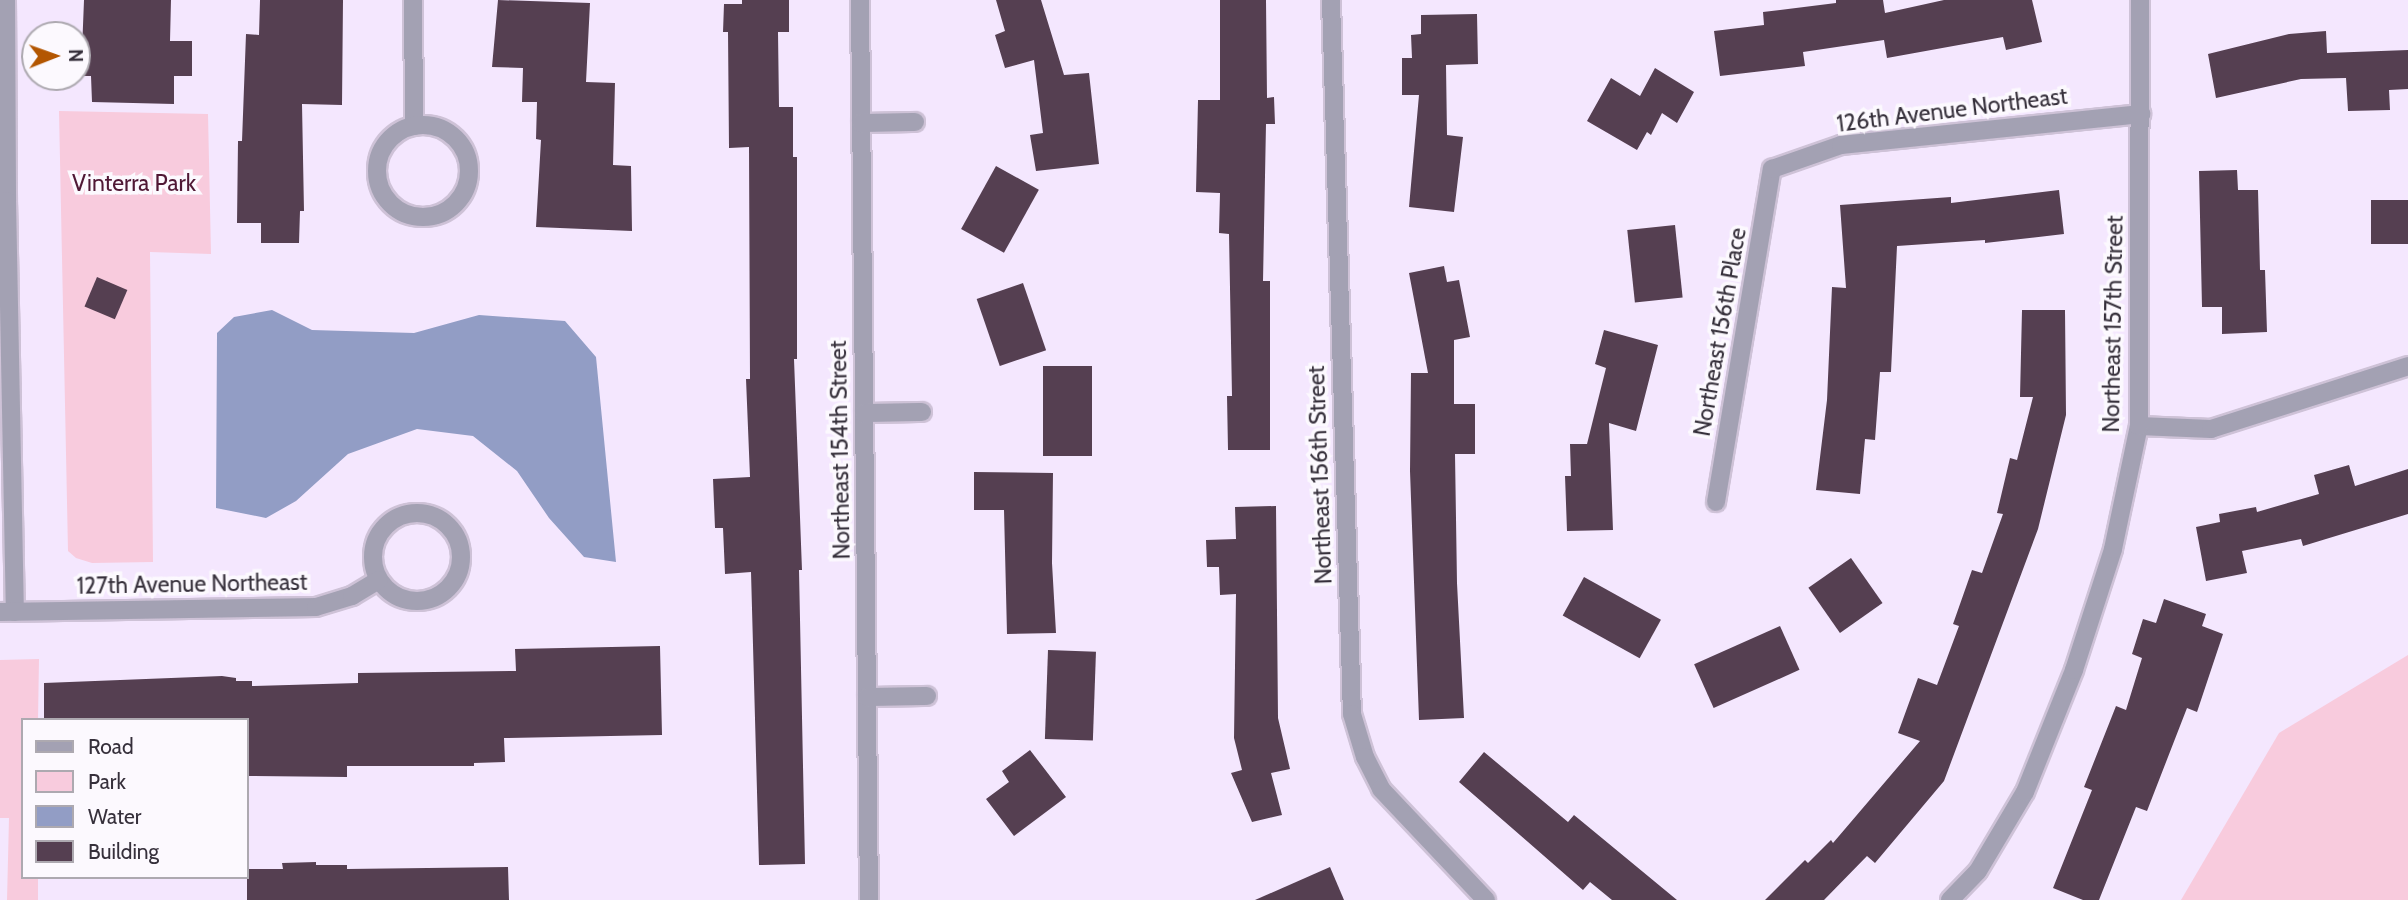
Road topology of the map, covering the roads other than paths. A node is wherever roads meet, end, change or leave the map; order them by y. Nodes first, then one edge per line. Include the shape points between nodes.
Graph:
1 (6, 0) edge
2 (413, 0) edge
3 (860, 0) edge
4 (1331, 0) edge
5 (2140, 0) edge
6 (2141, 114) junction
7 (915, 122) dead end
8 (861, 123) junction
9 (414, 126) junction
10 (1772, 169) joint
11 (3, 201) edge
12 (2408, 366) edge
13 (922, 412) dead end
14 (864, 414) junction
15 (2139, 426) junction
16 (1716, 502) dead end
17 (379, 580) junction
18 (8, 612) edge
19 (928, 696) dead end
20 (867, 697) junction
21 (1482, 899) edge
22 (869, 900) edge
23 (1950, 900) edge

1 - 11 street
2 - 9 street
3 - 8 street, Northeast 154th Street
4 - 21 street, Northeast 156th Street via 1352,714 1381,789
5 - 6 street, Northeast 157th Street
6 - 10 street, 126th Avenue Northeast via 1841,145
6 - 15 street, Northeast 157th Street
7 - 8 street
8 - 14 street, Northeast 154th Street
9 - 9 street via 393,135 383,146 377,176 389,203 409,215 431,216 458,202 469,174 467,158 450,134 437,126
10 - 16 street, Northeast 156th Place
11 - 18 street
12 - 15 street via 2211,429
13 - 14 street
14 - 20 street, Northeast 154th Street
15 - 23 street, Northeast 157th Street via 2113,549 2050,731 2025,792 1978,871
17 - 17 street via 402,599 416,601 443,594 460,571 460,543 454,530 443,520 414,512 399,515 387,524 373,551
17 - 18 street, 127th Avenue Northeast via 352,596 316,607
19 - 20 street
20 - 22 street, Northeast 154th Street

